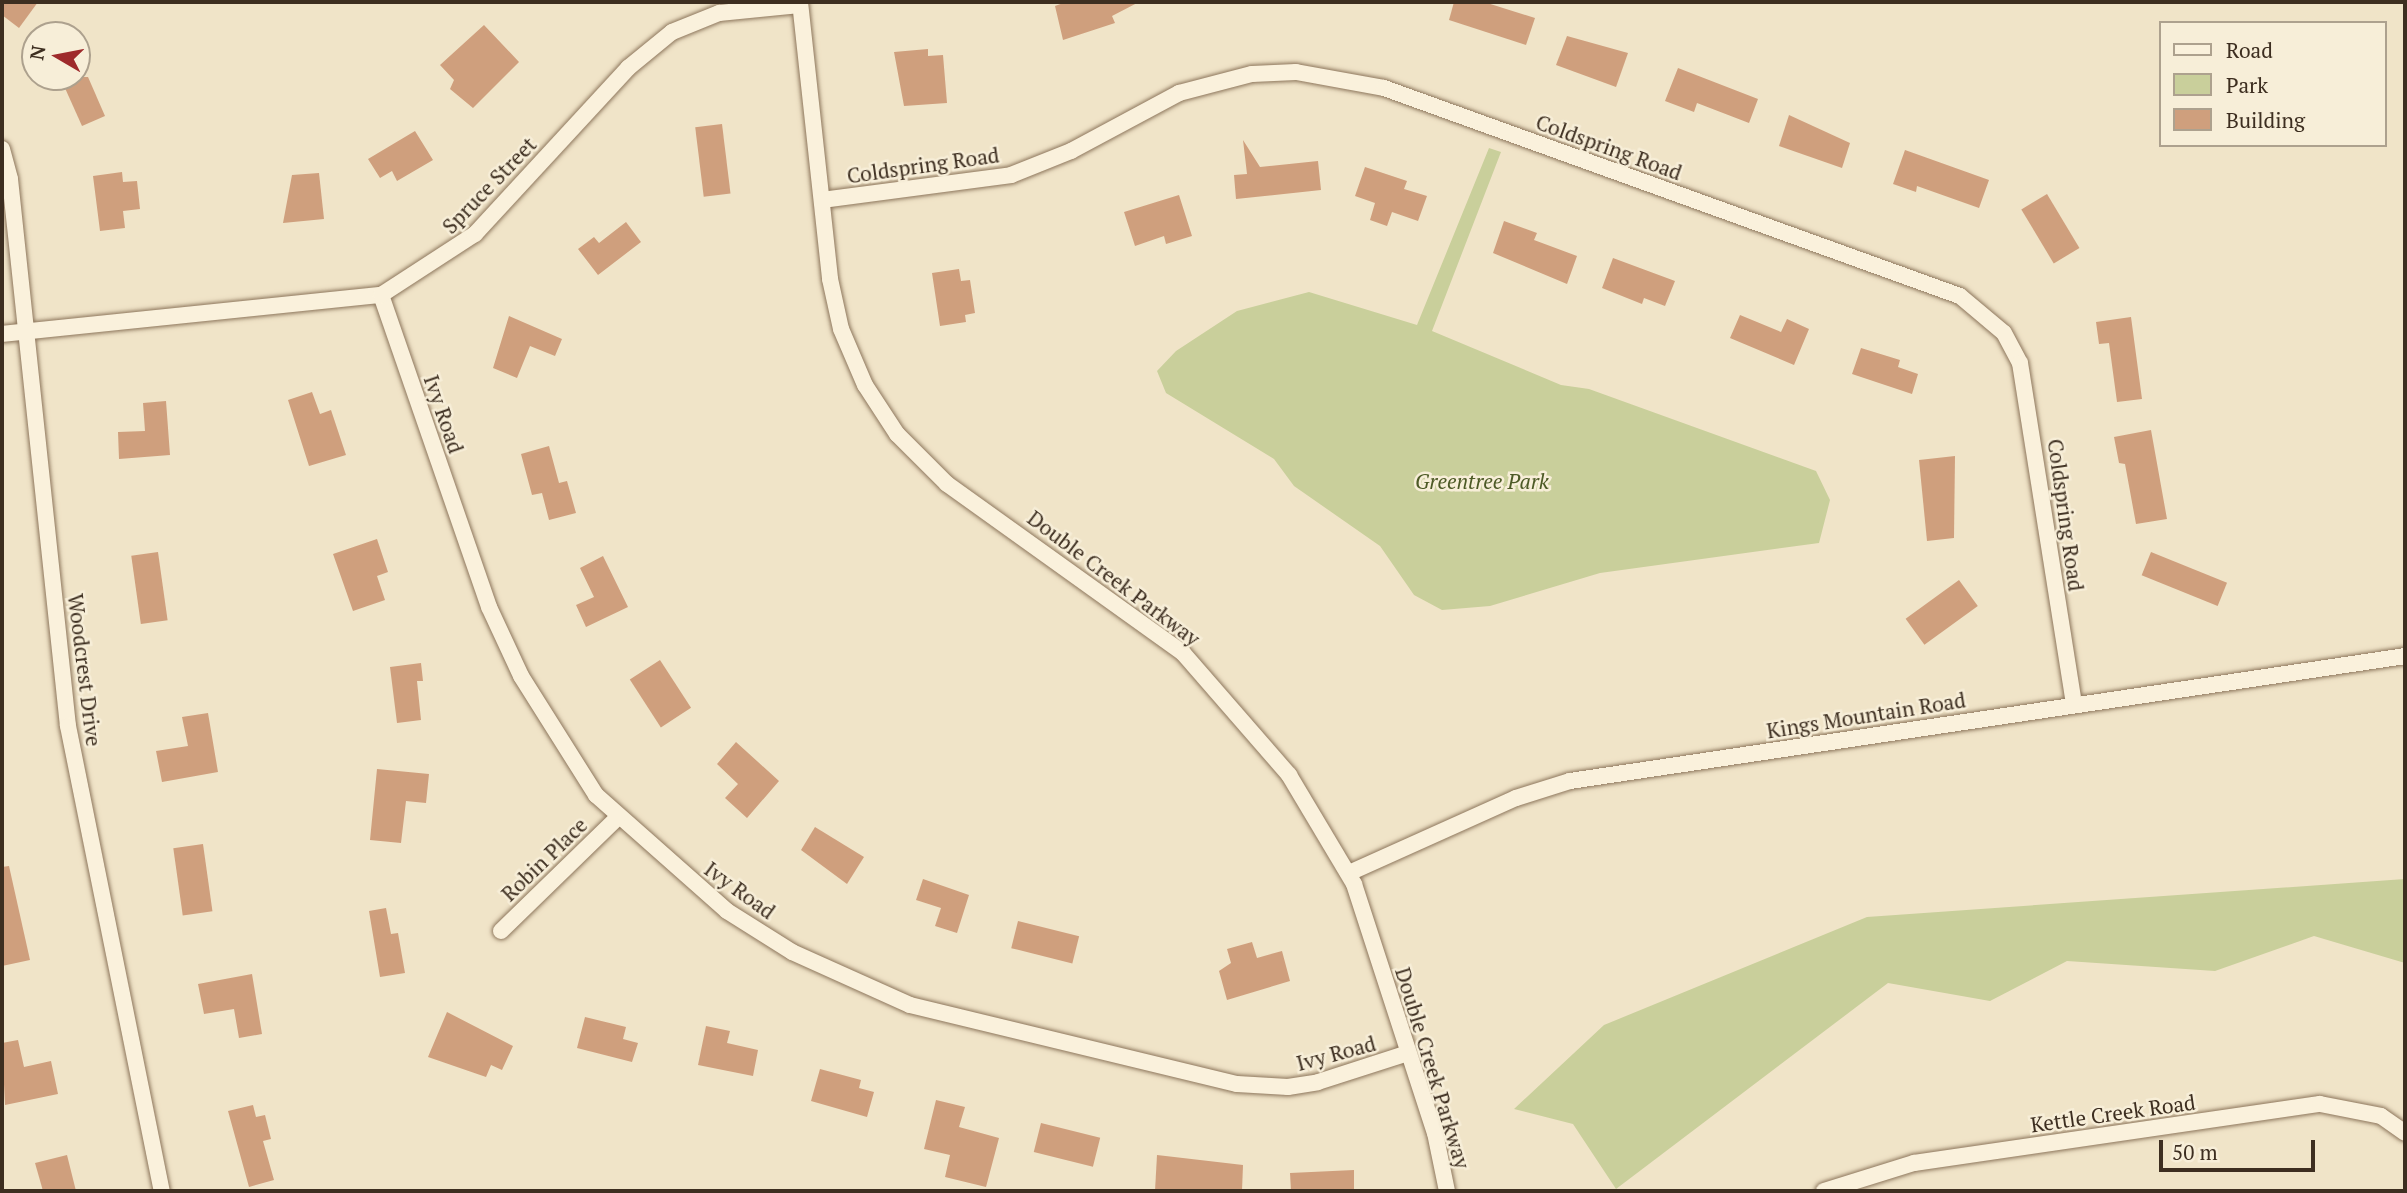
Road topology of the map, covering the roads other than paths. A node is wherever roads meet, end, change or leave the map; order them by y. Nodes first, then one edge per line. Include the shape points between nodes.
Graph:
1 (800, 3) edge
2 (2, 149) edge
3 (822, 200) junction
4 (381, 295) junction
5 (26, 331) junction
6 (2, 334) edge
7 (2405, 656) edge
8 (2074, 705) junction
9 (617, 818) junction
10 (1349, 873) junction
11 (501, 930) dead end
12 (1408, 1054) junction
13 (2405, 1133) edge
14 (162, 1191) edge
15 (1447, 1191) edge
16 (1824, 1191) edge

1 - 3 street, Double Creek Parkway
1 - 4 street, Spruce Street via 719,13 672,32 628,68 475,234 439,263
2 - 5 street, Woodcrest Drive
3 - 8 street, Coldspring Road via 1012,174 1071,151 1191,89 1252,74 1316,74 1384,88 1960,296 2004,333 2020,363
3 - 10 street, Double Creek Parkway via 841,329 864,385 897,434 947,484 1183,653 1262,739
4 - 5 street, Spruce Street
4 - 9 street, Ivy Road via 489,607 521,676 596,795
5 - 6 street, Spruce Street
5 - 14 street, Woodcrest Drive via 68,726
7 - 8 street, Kings Mountain Road
8 - 10 street, Kings Mountain Road via 1570,781 1516,798
9 - 11 street, Robin Place
9 - 12 street, Ivy Road via 727,911 792,952 923,1009 1270,1087 1329,1080
10 - 12 street, Double Creek Parkway
12 - 15 street, Double Creek Parkway
13 - 16 street, Kettle Creek Road via 2381,1116 2320,1104 1914,1164

